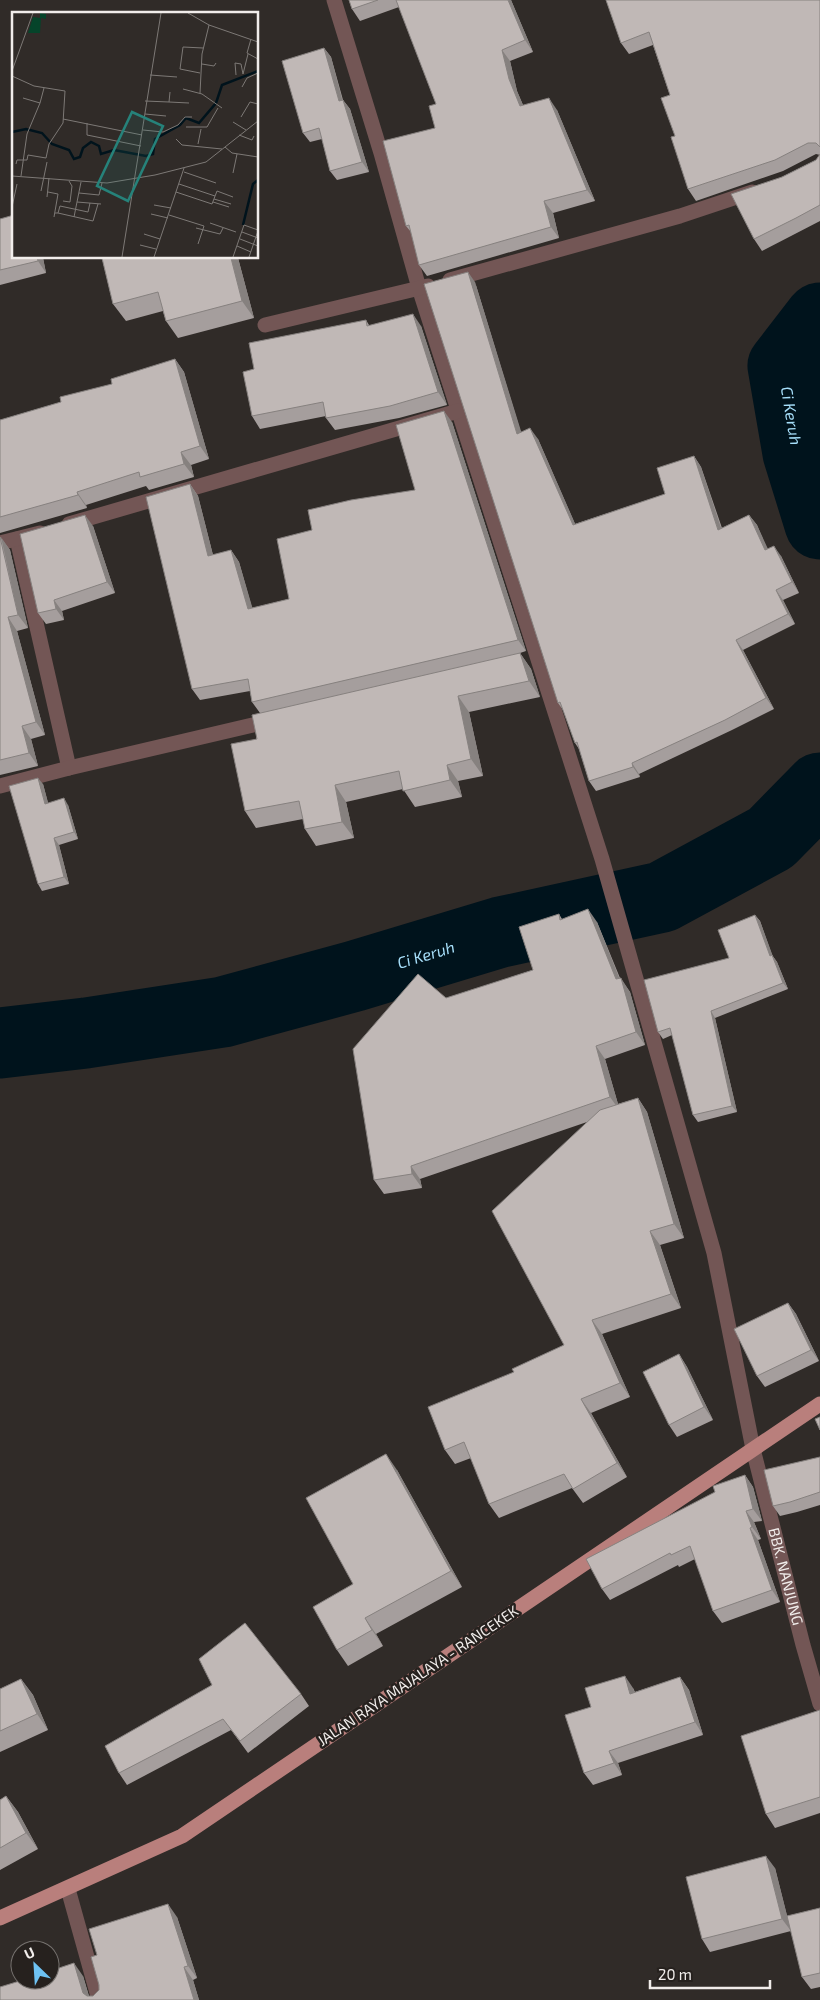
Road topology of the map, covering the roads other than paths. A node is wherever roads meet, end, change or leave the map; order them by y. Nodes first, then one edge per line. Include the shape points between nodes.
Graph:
1 (334, 0) edge
2 (769, 186) edge
3 (419, 288) junction
4 (265, 325) dead end
5 (458, 411) junction
6 (17, 539) junction
7 (0, 543) edge
8 (538, 658) junction
9 (519, 662) edge
10 (289, 716) edge
11 (68, 768) junction
12 (0, 786) edge
13 (820, 1404) edge
14 (753, 1448) junction
15 (820, 1704) edge
16 (68, 1889) junction
17 (0, 1918) edge
18 (99, 2000) edge

1 - 3 street, BBK. NANJUNG
2 - 3 street via 680,216
3 - 4 street
3 - 5 street, BBK. NANJUNG
5 - 6 street
5 - 8 street, BBK. NANJUNG
6 - 7 street
6 - 11 street
8 - 9 street
8 - 14 street, BBK. NANJUNG via 602,859 714,1253
10 - 11 street
11 - 12 street
13 - 14 main road, JALAN RAYA MAJALAYA - RANCEKEK
14 - 15 street, BBK. NANJUNG
14 - 16 main road, JALAN RAYA MAJALAYA - RANCEKEK via 182,1836
16 - 17 main road, JALAN RAYA MAJALAYA - RANCEKEK
16 - 18 street

